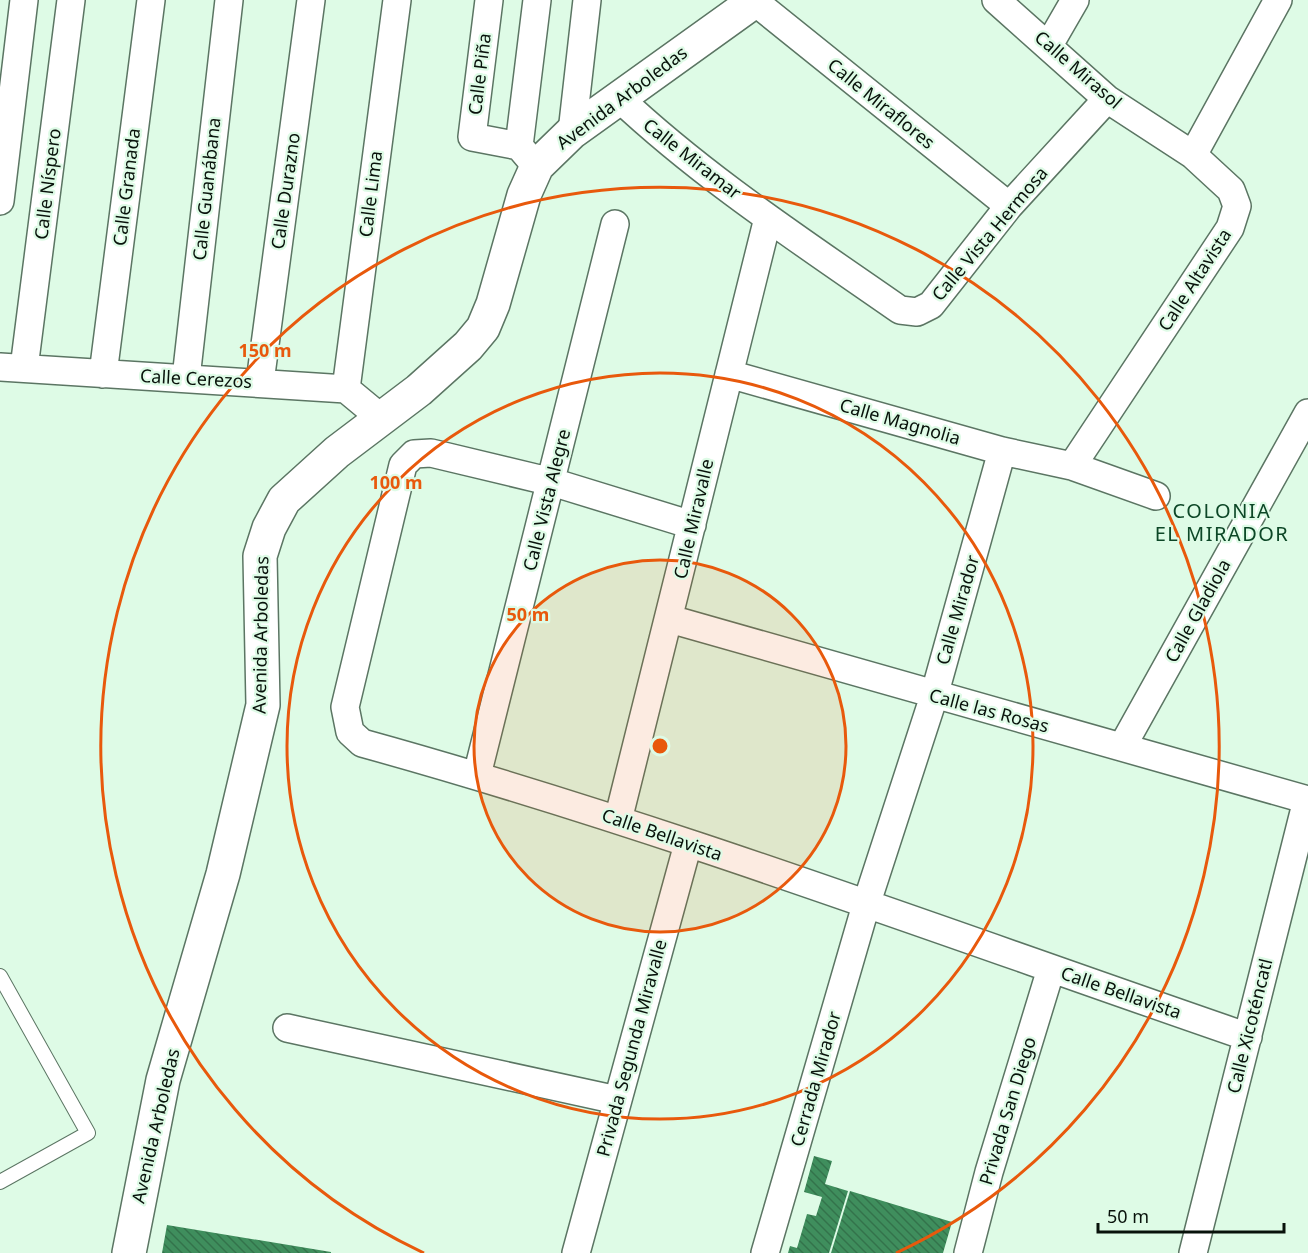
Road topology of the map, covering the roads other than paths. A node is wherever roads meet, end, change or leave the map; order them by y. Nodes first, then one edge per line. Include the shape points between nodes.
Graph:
1 (24, 0) edge
2 (71, 0) edge
3 (151, 0) edge
4 (229, 0) edge
5 (311, 0) edge
6 (397, 0) edge
7 (489, 0) edge
8 (537, 0) edge
9 (587, 0) edge
10 (996, 0) edge
11 (1075, 0) edge
12 (1278, 0) edge
13 (755, 1) edge
14 (719, 13) edge
15 (1049, 45) junction
16 (618, 97) junction
17 (1107, 99) junction
18 (572, 132) junction
19 (1193, 155) junction
20 (528, 156) junction
21 (0, 201) edge
22 (1009, 206) junction
23 (768, 219) junction
24 (615, 224) dead end
25 (12, 368) edge
26 (103, 374) junction
27 (729, 374) junction
28 (186, 378) junction
29 (260, 382) junction
30 (346, 389) junction
31 (1308, 413) edge
32 (381, 418) junction
33 (1002, 451) junction
34 (1072, 466) junction
35 (552, 482) junction
36 (1156, 496) dead end
37 (692, 525) junction
38 (670, 619) junction
39 (934, 696) junction
40 (1122, 747) junction
41 (477, 775) junction
42 (1307, 800) edge
43 (618, 819) junction
44 (688, 844) junction
45 (866, 905) junction
46 (1051, 969) junction
47 (0, 976) edge
48 (287, 1028) dead end
49 (1248, 1037) junction
50 (617, 1100) junction
51 (0, 1182) edge
52 (129, 1253) edge
53 (576, 1253) edge
54 (765, 1253) edge
55 (968, 1253) edge
56 (1193, 1253) edge

1 - 21 street
2 - 25 street, Calle Níspero
3 - 26 street, Calle Granada
4 - 28 street, Calle Guanábana
5 - 29 street, Calle Durazno
6 - 30 street, Calle Lima
7 - 20 street, Calle Piña via 472,137
8 - 20 street
9 - 18 street
10 - 15 street, Calle Mirasol
11 - 15 street
12 - 19 street
13 - 14 street, Avenida Arboledas
13 - 22 street, Calle Miraflores
14 - 16 street, Avenida Arboledas
15 - 17 street, Calle Mirasol
16 - 18 street, Avenida Arboledas
16 - 23 street, Calle Miramar
17 - 19 street, Calle Mirasol
17 - 22 street, Calle Vista Hermosa
18 - 20 street, Avenida Arboledas
19 - 34 street, Calle Altavista via 1231,190 1237,206 1230,228
20 - 32 street, Avenida Arboledas via 524,195 483,328 420,390
22 - 23 street, Calle Vista Hermosa via 931,305 917,312 900,310
23 - 27 street, Calle Miravalle
24 - 35 street, Calle Vista Alegre
25 - 26 street, Calle Cerezos
26 - 28 street, Calle Cerezos
27 - 33 street, Calle Magnolia
27 - 37 street, Calle Miravalle
28 - 29 street, Calle Cerezos
29 - 30 street, Calle Cerezos
30 - 32 street
31 - 40 street, Calle Gladiola
32 - 52 street, Avenida Arboledas via 284,500 260,556 263,705 223,874 163,1080
33 - 34 street, Calle Magnolia
33 - 39 street, Calle Mirador
34 - 36 street, Calle Magnolia
35 - 37 street
35 - 41 street, Calle Vista Alegre
35 - 41 street, Calle Bellavista via 431,453 414,454 403,465 345,706 350,732 362,743
37 - 38 street, Calle Miravalle
38 - 39 street, Calle las Rosas
38 - 43 street, Calle Miravalle
39 - 40 street, Calle las Rosas
39 - 45 street, Calle Mirador
40 - 42 street, Calle las Rosas
41 - 43 street, Calle Bellavista
42 - 49 street, Calle Xicoténcatl
43 - 44 street, Calle Bellavista
44 - 45 street, Calle Bellavista
44 - 50 street, Privada Segunda Miravalle
45 - 46 street, Calle Bellavista
45 - 54 street, Cerrada Mirador
46 - 49 street, Calle Bellavista
46 - 55 street, Privada San Diego
47 - 51 lane via 88,1133
48 - 50 street
49 - 56 street, Calle Xicoténcatl
50 - 53 street, Privada Segunda Miravalle

